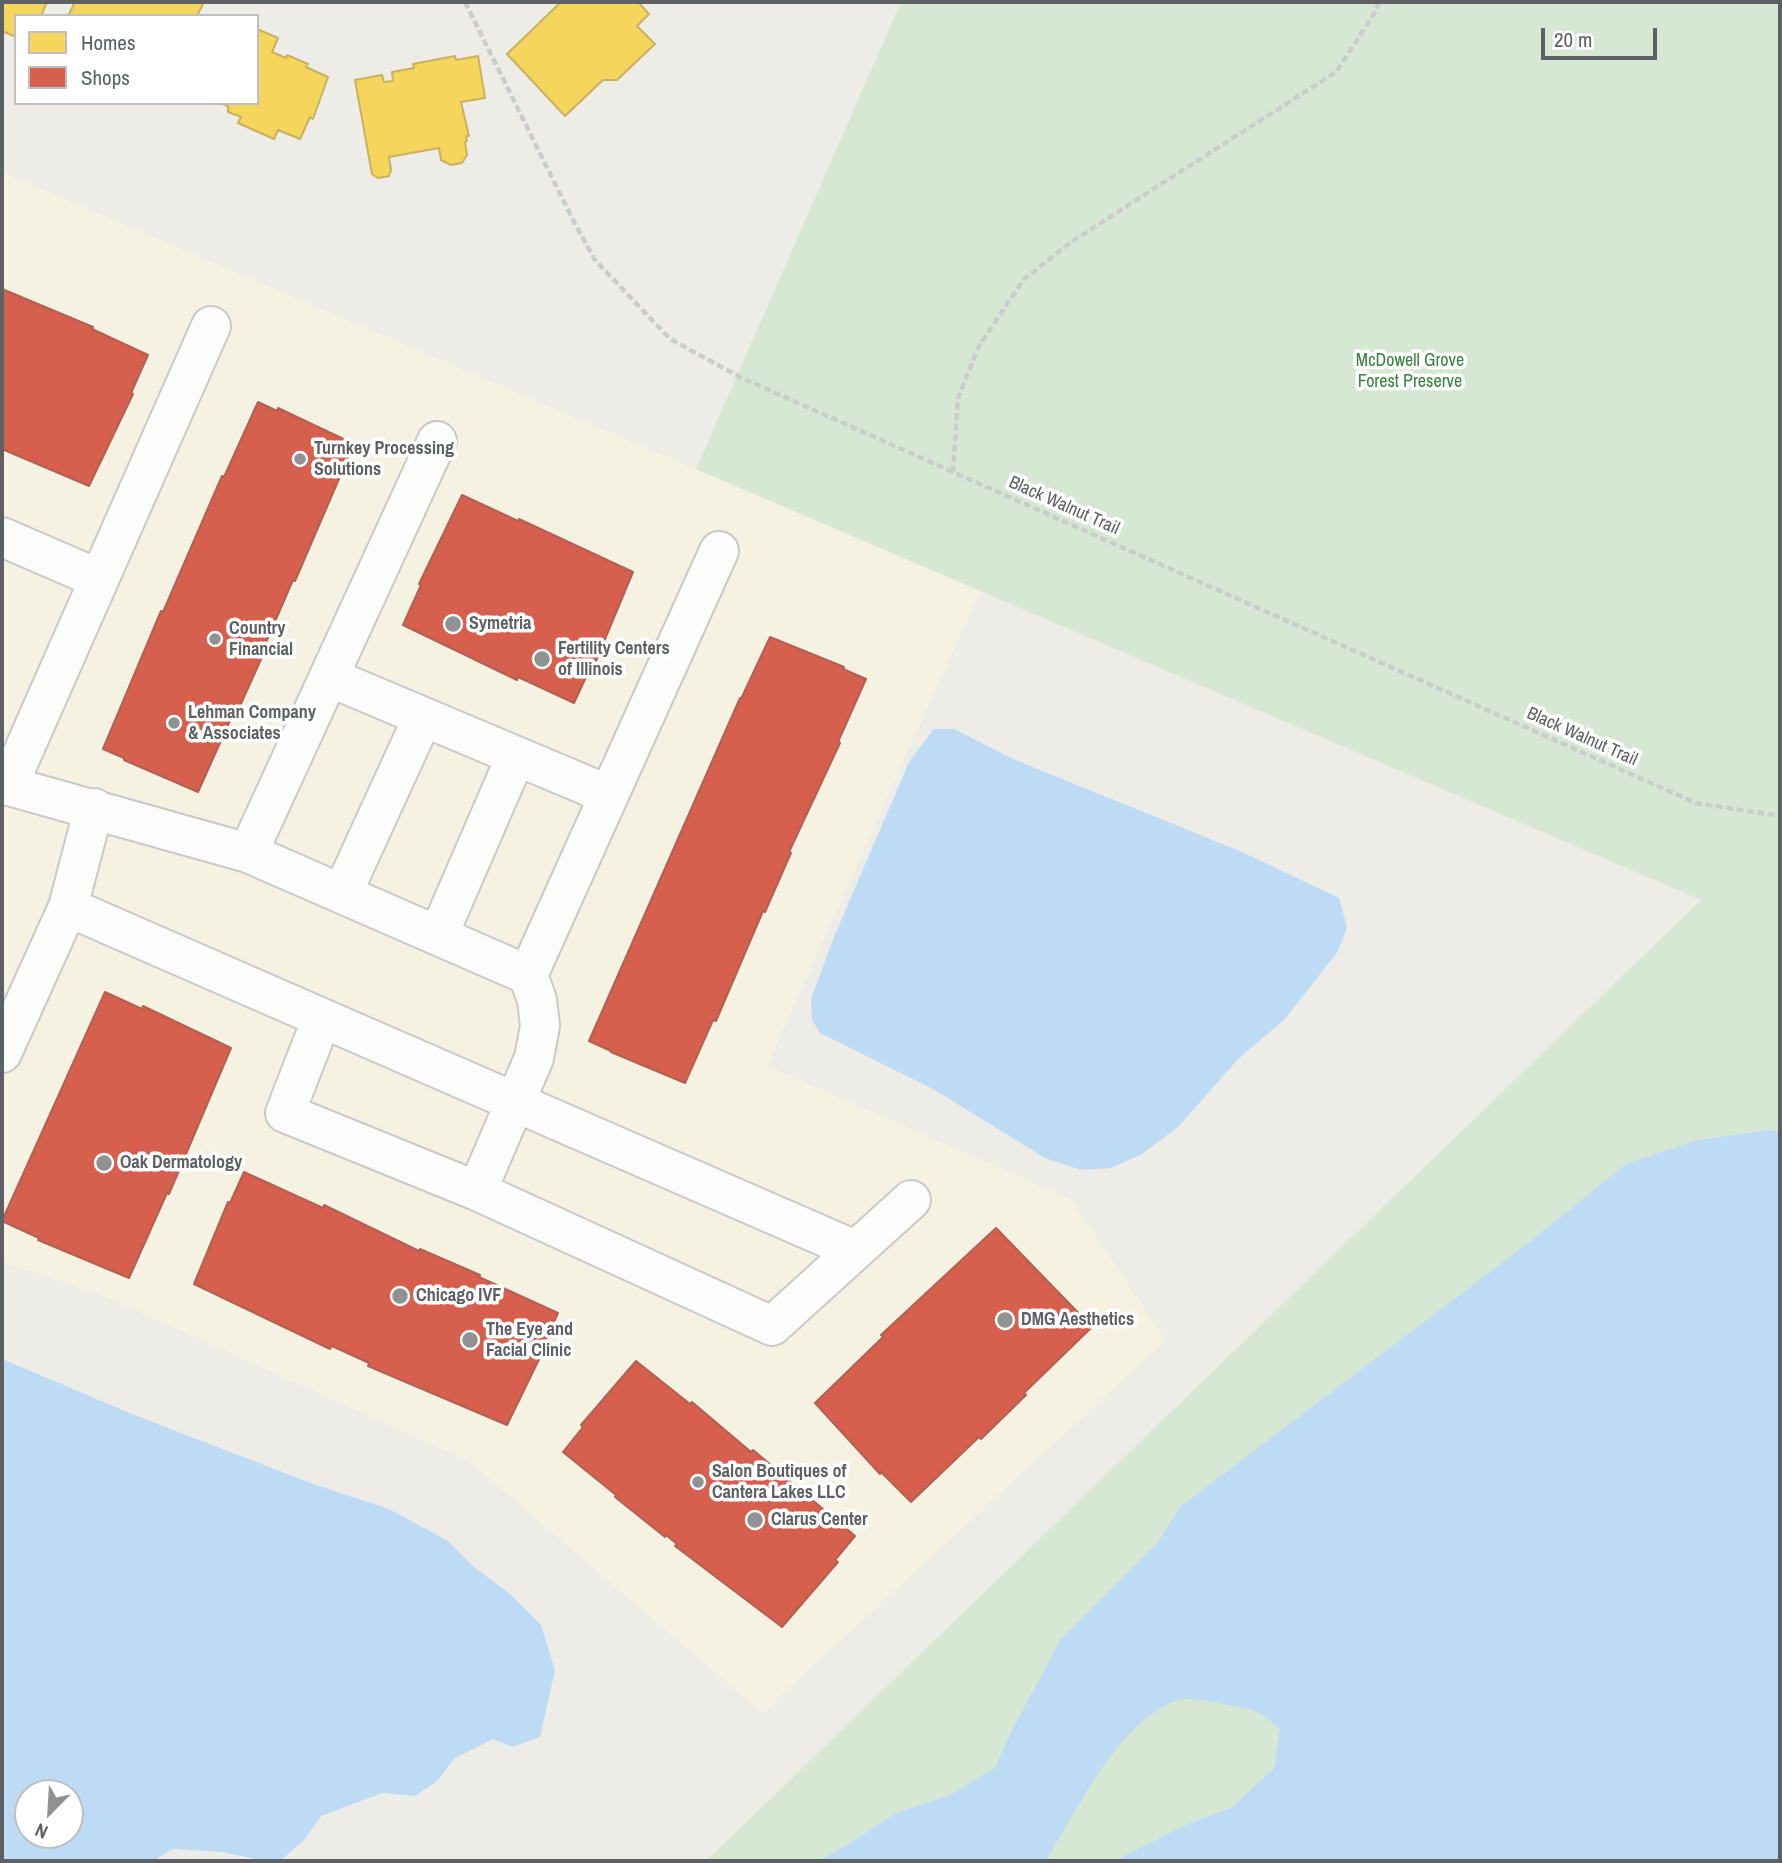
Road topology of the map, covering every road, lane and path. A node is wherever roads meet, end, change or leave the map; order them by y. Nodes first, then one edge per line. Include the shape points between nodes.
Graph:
1 (465, 2) edge
2 (1379, 2) edge
3 (211, 326) dead end
4 (437, 441) dead end
5 (953, 472) junction
6 (4, 545) edge
7 (719, 551) dead end
8 (99, 579) junction
9 (329, 677) junction
10 (423, 717) junction
11 (516, 756) junction
12 (5, 785) edge
13 (609, 795) junction
14 (94, 808) junction
15 (1780, 816) edge
16 (248, 853) junction
17 (342, 894) junction
18 (68, 907) junction
19 (438, 936) junction
20 (528, 975) junction
21 (322, 1018) junction
22 (2, 1053) edge
23 (515, 1101) junction
24 (477, 1191) junction
25 (911, 1200) dead end
26 (855, 1251) junction

1 - 5 path, Black Walnut Trail via 595,260 670,339 742,378
2 - 5 path via 1336,72 1074,240 1024,279 979,346 958,398
3 - 8 lane
4 - 9 lane
5 - 15 path, Black Walnut Trail via 1696,803
6 - 8 lane
7 - 13 lane
8 - 12 lane
9 - 10 lane
9 - 16 lane
10 - 11 lane
10 - 17 lane
11 - 13 lane
11 - 19 lane
12 - 14 lane
13 - 20 lane
14 - 16 lane
14 - 18 lane
16 - 17 lane
17 - 19 lane
18 - 21 lane
18 - 22 lane
19 - 20 lane
20 - 23 lane via 540,1026 534,1058
21 - 23 lane
21 - 24 lane via 285,1113
23 - 24 lane
23 - 26 lane
24 - 26 lane via 772,1326
25 - 26 lane

